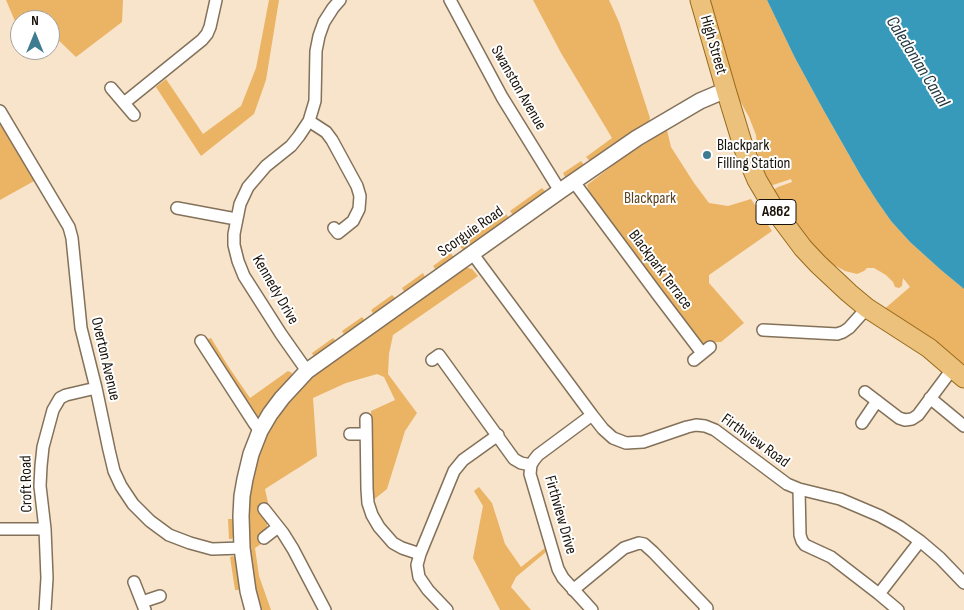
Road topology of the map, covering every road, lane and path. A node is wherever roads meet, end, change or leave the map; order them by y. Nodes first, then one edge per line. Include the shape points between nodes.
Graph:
1 (216, 0) edge
2 (340, 0) edge
3 (450, 0) edge
4 (700, 0) edge
5 (111, 88) dead end
6 (726, 90) junction
7 (124, 103) junction
8 (0, 111) edge
9 (134, 115) dead end
10 (309, 121) junction
11 (574, 182) junction
12 (560, 191) junction
13 (177, 208) dead end
14 (236, 219) junction
15 (334, 228) dead end
16 (472, 253) junction
17 (867, 308) junction
18 (763, 330) dead end
19 (201, 341) dead end
20 (702, 353) dead end
21 (432, 360) dead end
22 (307, 371) junction
23 (959, 373) edge
24 (96, 388) junction
25 (865, 392) dead end
26 (930, 398) junction
27 (877, 401) junction
28 (592, 415) junction
29 (366, 419) dead end
30 (862, 423) dead end
31 (964, 426) edge
32 (260, 431) junction
33 (350, 434) dead end
34 (366, 434) junction
35 (498, 436) junction
36 (531, 465) junction
37 (800, 489) junction
38 (264, 509) dead end
39 (278, 527) junction
40 (0, 529) edge
41 (45, 529) junction
42 (264, 538) dead end
43 (920, 541) junction
44 (242, 548) junction
45 (420, 554) junction
46 (134, 582) dead end
47 (964, 583) edge
48 (573, 590) junction
49 (879, 594) junction
50 (160, 596) dead end
51 (143, 606) edge
52 (45, 610) edge
53 (253, 610) edge
54 (325, 610) edge
55 (447, 610) edge
56 (592, 610) edge
57 (705, 610) edge
58 (898, 610) edge

1 - 7 street via 210,28 202,40
2 - 10 street, Kennedy Drive via 324,22 319,36 315,101
3 - 12 street, Swanston Avenue via 502,97
4 - 6 main road, High Street / A862
5 - 7 street
6 - 11 street, Scorguie Road via 700,101 637,138
6 - 17 main road, A862 via 747,157 767,199 818,264
7 - 9 street
8 - 24 street, Overton Avenue via 69,227 81,328
10 - 14 street, Kennedy Drive via 291,146 266,166 248,187
10 - 15 street via 332,140 360,196 354,221 338,233
11 - 12 street, Scorguie Road
11 - 20 street, Blackpark Terrace
12 - 16 street, Scorguie Road
13 - 14 street
14 - 22 street, Kennedy Drive via 234,245 244,276
16 - 22 street, Scorguie Road
16 - 28 street, Firthview Road
17 - 18 street via 850,328 837,334
17 - 23 main road, A862 via 929,348
19 - 32 street
21 - 35 street via 439,356
22 - 32 street, Scorguie Road via 282,398
23 - 26 street
24 - 41 street, Croft Road via 60,398 53,410 40,466
24 - 44 street, Overton Avenue via 114,471 133,504 169,535 212,549
25 - 27 street
26 - 27 street via 918,415 905,420
26 - 31 street
27 - 30 street
28 - 36 street, Firthview Drive via 538,455
28 - 37 street, Firthview Road via 603,429 626,443 643,442 696,425 705,426 715,430 782,481
29 - 34 street
32 - 44 street, Scorguie Road via 251,454 242,496
33 - 34 street
34 - 45 street via 368,503 372,515 393,543
35 - 36 street via 514,458
35 - 45 street via 463,460 454,471
36 - 48 street, Firthview Drive via 532,482 558,569
37 - 43 street, Firthview Road via 860,507
37 - 49 street via 800,535 805,545 831,557
38 - 39 street
39 - 42 street
39 - 54 street
40 - 41 street
41 - 52 street, Croft Road
43 - 47 street, Firthview Road
43 - 49 street
44 - 53 street, Scorguie Road
45 - 55 street via 417,564 419,577
46 - 51 street
48 - 56 street, Firthview Drive
48 - 57 street via 624,548 639,543 653,552 707,608
49 - 58 street
50 - 51 street

